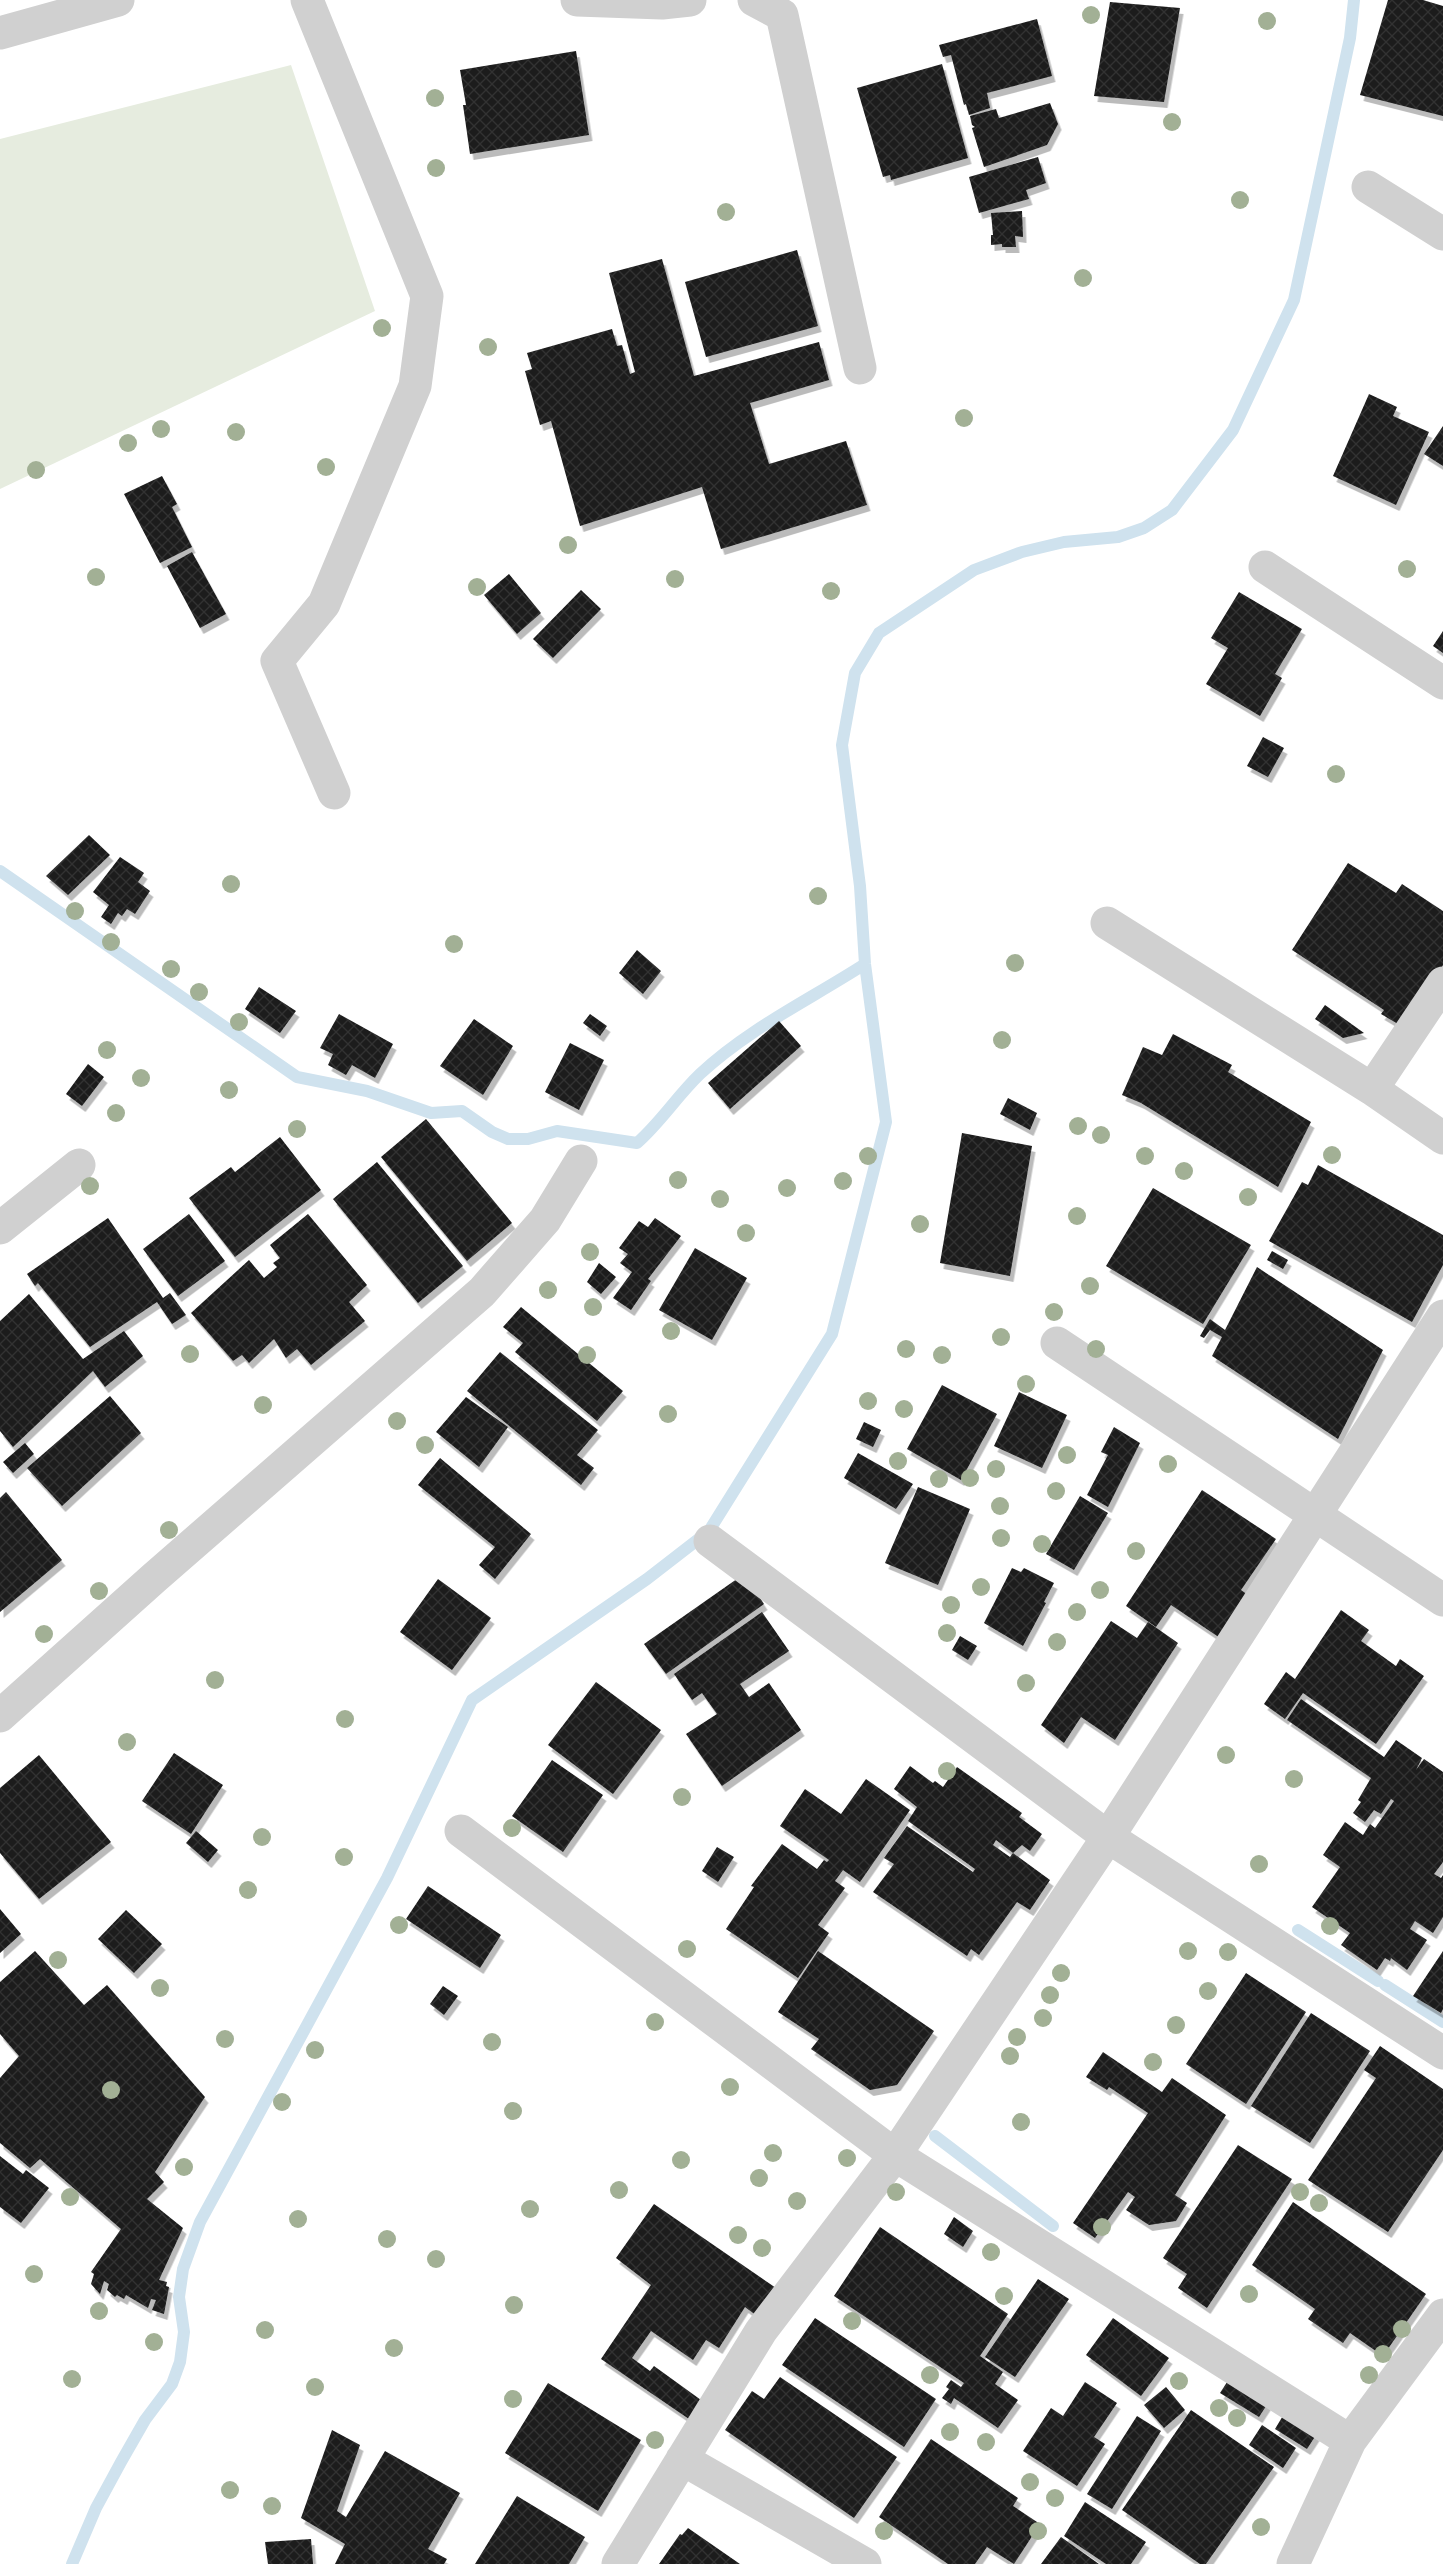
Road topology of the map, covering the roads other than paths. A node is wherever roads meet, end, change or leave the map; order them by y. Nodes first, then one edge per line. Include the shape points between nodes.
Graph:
1 (118, 0) edge
2 (307, 0) edge
3 (577, 0) edge
4 (690, 0) edge
5 (754, 0) edge
6 (0, 33) edge
7 (1368, 187) dead end
8 (1443, 234) edge
9 (860, 368) dead end
10 (1265, 567) dead end
11 (1443, 683) edge
12 (334, 793) dead end
13 (1107, 923) dead end
14 (1443, 983) edge
15 (1372, 1089) junction
16 (1443, 1137) edge
17 (581, 1161) dead end
18 (79, 1165) dead end
19 (0, 1228) edge
20 (1443, 1316) edge
21 (1057, 1343) dead end
22 (1314, 1515) junction
23 (710, 1540) dead end
24 (1443, 1600) edge
25 (0, 1716) edge
26 (460, 1831) dead end
27 (1108, 1837) junction
28 (1443, 2053) edge
29 (895, 2154) junction
30 (1443, 2315) edge
31 (1350, 2441) junction
32 (682, 2459) junction
33 (618, 2564) edge
34 (865, 2564) edge
35 (1293, 2564) edge

1 - 6 street
2 - 12 street via 427,296 415,386 324,604 277,661
3 - 4 street
5 - 9 street via 782,15
7 - 8 street
10 - 11 street
13 - 15 street
14 - 15 street
15 - 16 street
17 - 25 street via 545,1220 482,1292
18 - 19 street
20 - 22 street
21 - 22 street
22 - 24 street
22 - 27 street
23 - 27 street
26 - 29 street
27 - 28 street
27 - 29 street
29 - 31 street
29 - 32 street via 761,2331
30 - 31 street
31 - 35 street
32 - 33 street
32 - 34 street

